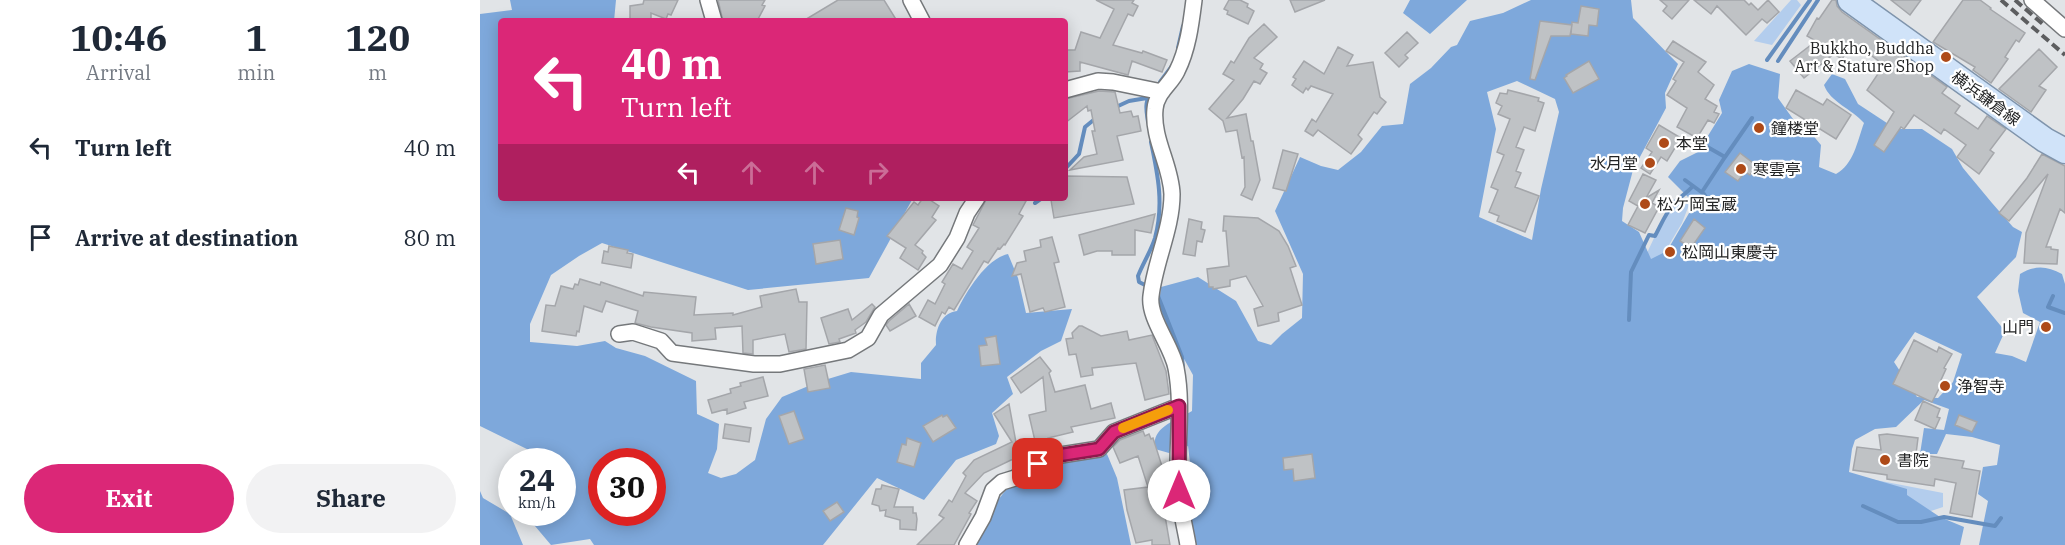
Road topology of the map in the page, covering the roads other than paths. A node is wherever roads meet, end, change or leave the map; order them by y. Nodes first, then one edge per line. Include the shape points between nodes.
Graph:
1 (708, 0) edge
2 (911, 0) edge
3 (1194, 0) edge
4 (1850, 0) edge
5 (2032, 0) edge
6 (713, 18) edge
7 (920, 18) edge
8 (2065, 29) edge
9 (1068, 89) edge
10 (1162, 92) junction
11 (2065, 151) edge
12 (975, 201) edge
13 (619, 334) dead end
14 (1179, 406) junction
15 (968, 545) edge
16 (1188, 545) edge

1 - 6 street
2 - 7 street
3 - 10 street via 1184,56
4 - 11 main road, 横浜鎌倉線
5 - 8 street
9 - 10 street via 1098,81
10 - 14 street via 1156,102 1155,123 1170,176 1171,207 1150,298 1176,368
12 - 13 street via 940,265 881,315 868,338 848,350 780,364 754,364 672,354 661,341 633,332
14 - 15 street via 1114,432 1099,449 1061,455 1002,482 993,490
14 - 16 street via 1179,491

